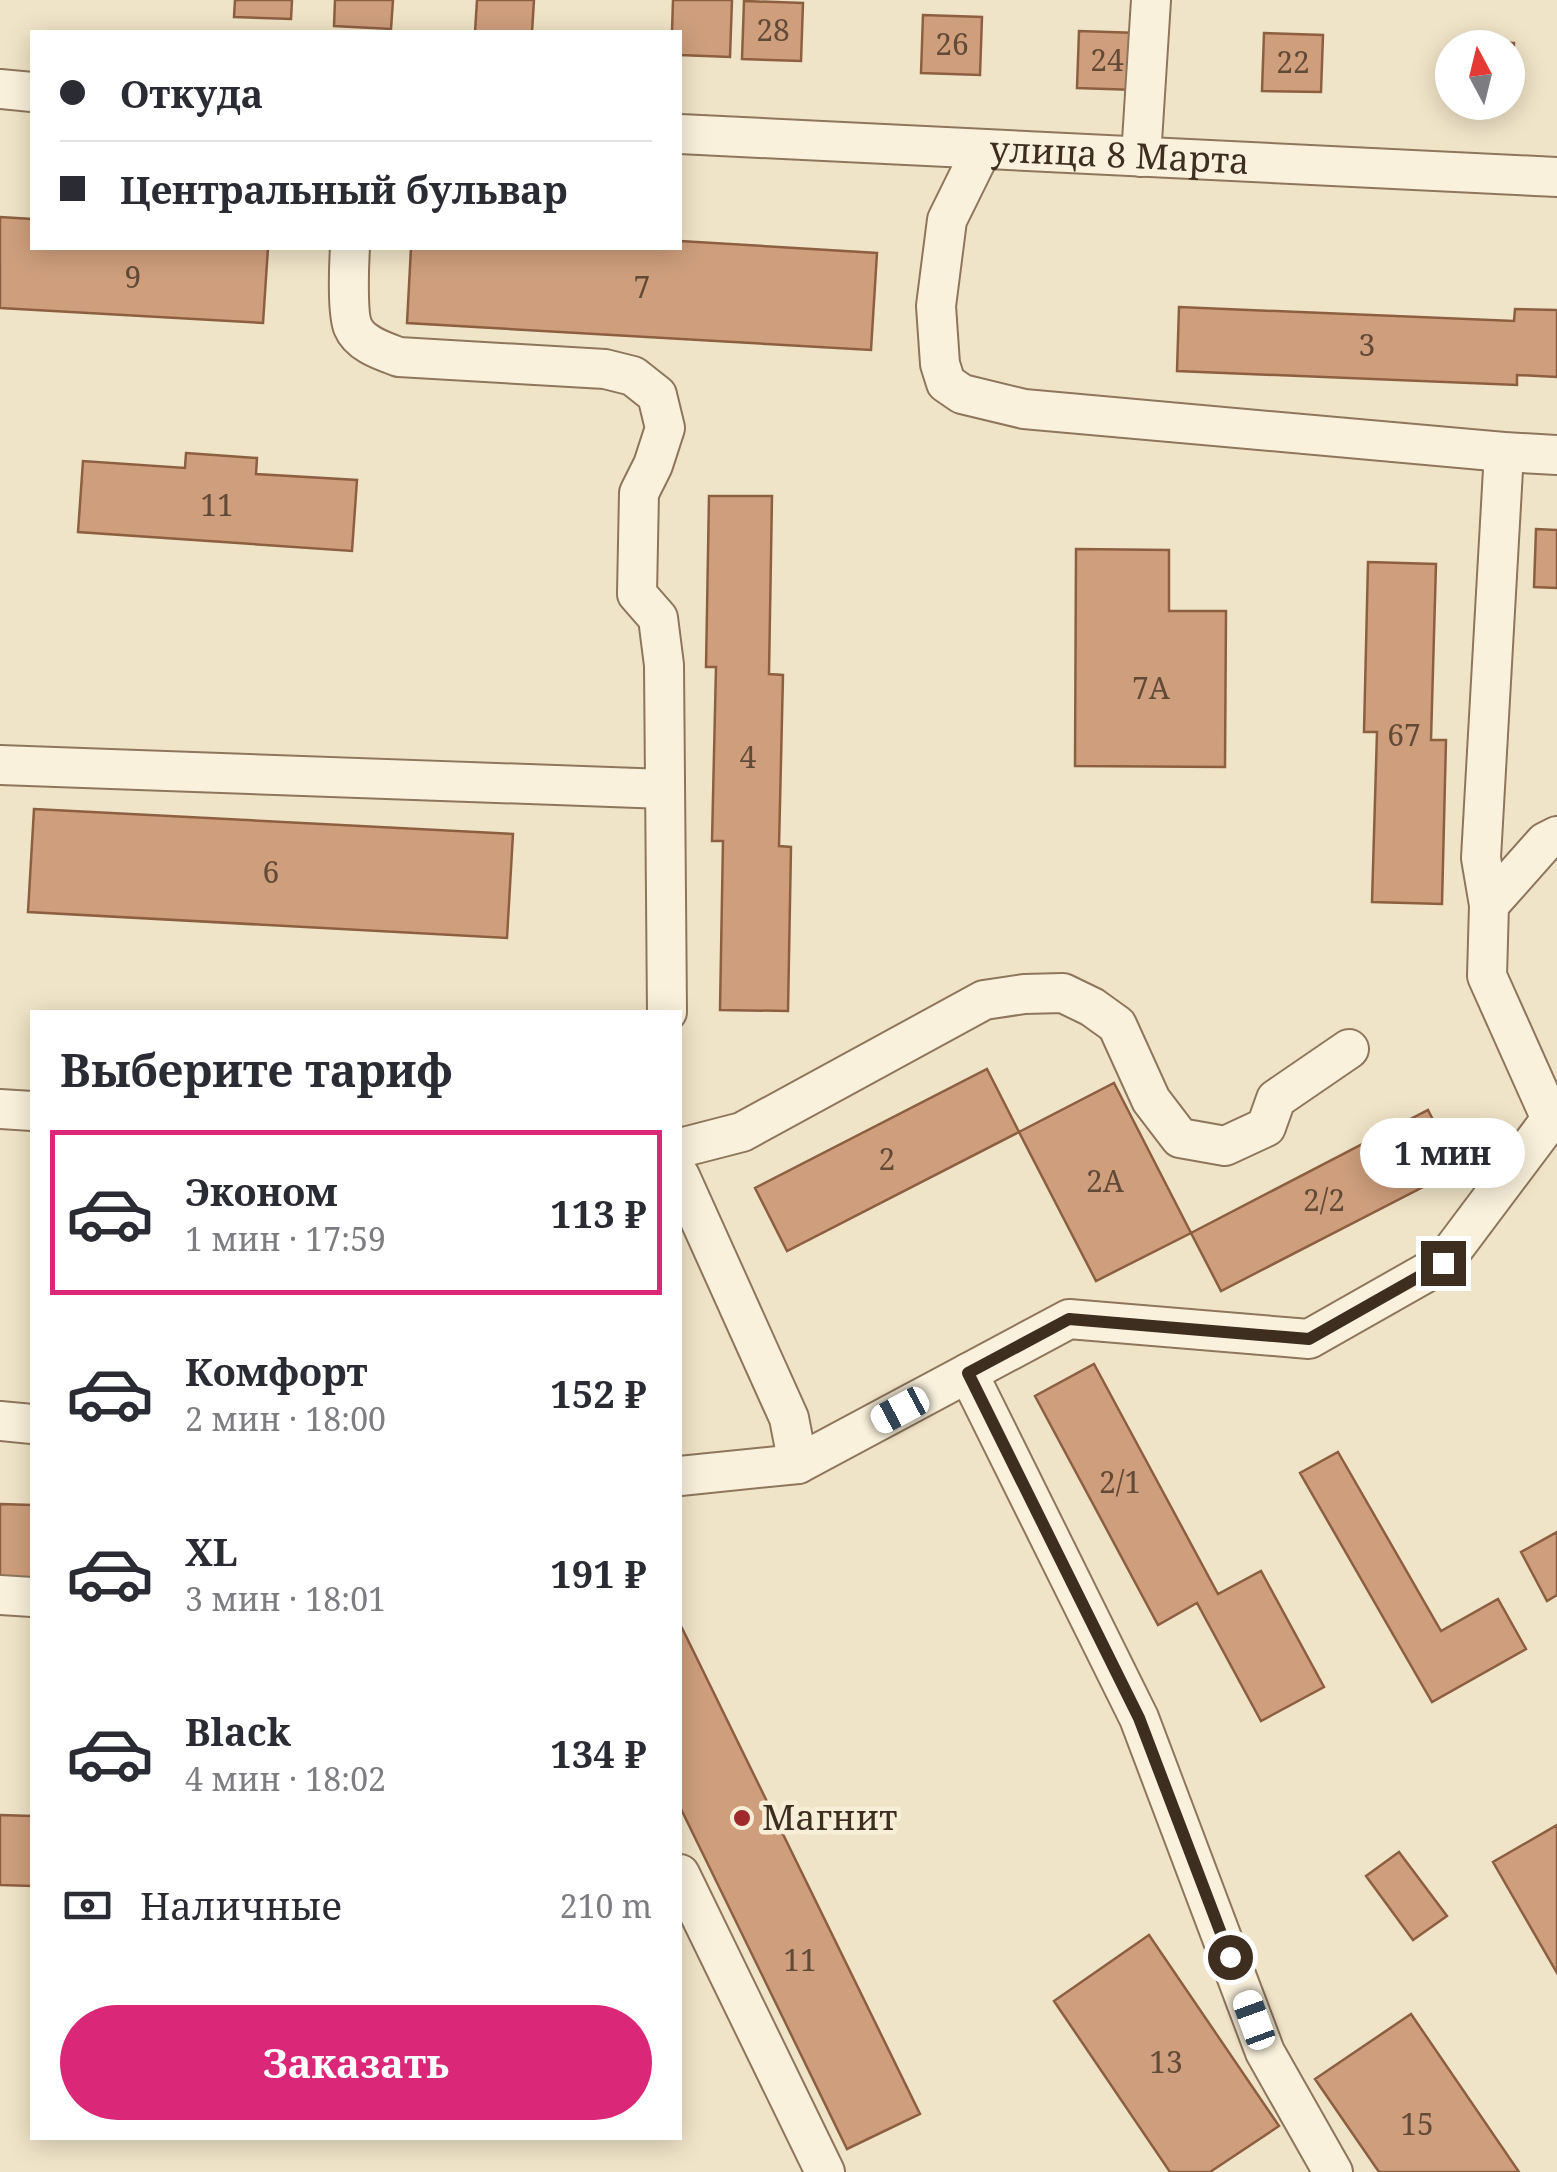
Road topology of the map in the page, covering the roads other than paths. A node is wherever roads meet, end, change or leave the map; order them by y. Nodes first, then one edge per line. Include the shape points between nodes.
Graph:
1 (1151, 0) edge
2 (0, 89) edge
3 (30, 92) edge
4 (682, 134) edge
5 (982, 149) junction
6 (1141, 157) junction
7 (1557, 178) edge
8 (350, 250) edge
9 (1504, 452) junction
10 (1557, 454) edge
11 (0, 765) edge
12 (665, 789) junction
13 (1557, 836) edge
14 (1489, 905) junction
15 (667, 1010) edge
16 (1349, 1049) dead end
17 (0, 1109) edge
18 (30, 1111) edge
19 (1554, 1118) edge
20 (682, 1147) edge
21 (682, 1180) edge
22 (968, 1373) junction
23 (0, 1421) edge
24 (30, 1424) edge
25 (798, 1464) junction
26 (682, 1476) edge
27 (0, 1595) edge
28 (30, 1597) edge
29 (682, 1878) edge
30 (825, 2172) edge
31 (1333, 2172) edge

1 - 6 street
2 - 3 street
4 - 5 street, улица 8 Марта
5 - 6 street, улица 8 Марта
5 - 9 street via 947,220 936,306 940,364 946,383 962,394 1024,409
6 - 7 street, улица 8 Марта
8 - 12 street via 352,327 370,345 398,357 605,369 633,376 657,395 665,428 639,493 636,594 658,618
9 - 10 street
9 - 14 street via 1481,858
11 - 12 street
12 - 15 street
13 - 14 street
14 - 19 street via 1487,976
16 - 20 street via 1276,1099 1266,1127 1225,1146 1180,1138 1151,1100 1117,1025 1062,992 1024,994 984,1000 742,1132
17 - 18 street
19 - 22 street via 1443,1263 1309,1339 1069,1319
21 - 25 street via 789,1418
22 - 25 street
22 - 31 street via 1139,1718 1265,2052
23 - 24 street
25 - 26 street
27 - 28 street
29 - 30 street

